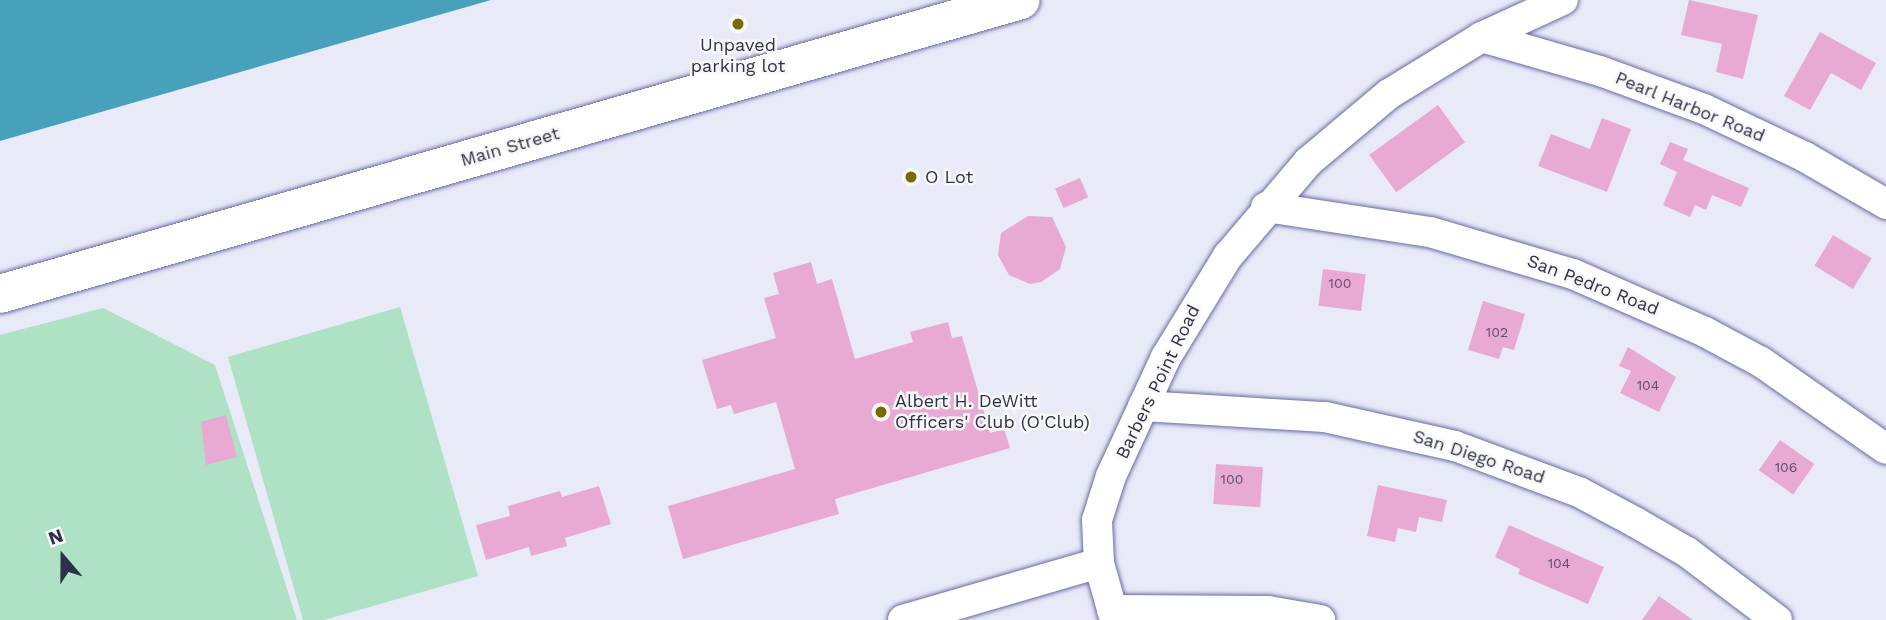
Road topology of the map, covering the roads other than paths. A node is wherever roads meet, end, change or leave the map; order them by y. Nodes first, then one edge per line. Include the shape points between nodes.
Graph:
1 (1021, 0) edge
2 (1563, 0) edge
3 (1482, 37) junction
4 (1886, 204) edge
5 (1266, 207) junction
6 (0, 293) edge
7 (1143, 406) junction
8 (1886, 449) edge
9 (1099, 563) junction
10 (1114, 615) edge
11 (903, 620) edge
12 (1320, 620) edge
13 (1777, 620) edge

1 - 6 street, Main Street
2 - 3 street, Barbers Point Road
3 - 4 street, Pearl Harbor Road via 1600,71 1704,109 1805,157
3 - 5 street, Barbers Point Road via 1378,102 1308,162
5 - 7 street, Barbers Point Road via 1194,306
5 - 8 street, San Pedro Road via 1430,232 1573,274 1761,362
7 - 9 street, Barbers Point Road via 1097,520
7 - 13 street, San Diego Road via 1325,417 1455,446 1579,492 1635,522 1687,552
9 - 10 street, Barbers Point Road
9 - 11 street
10 - 12 street via 1242,610

